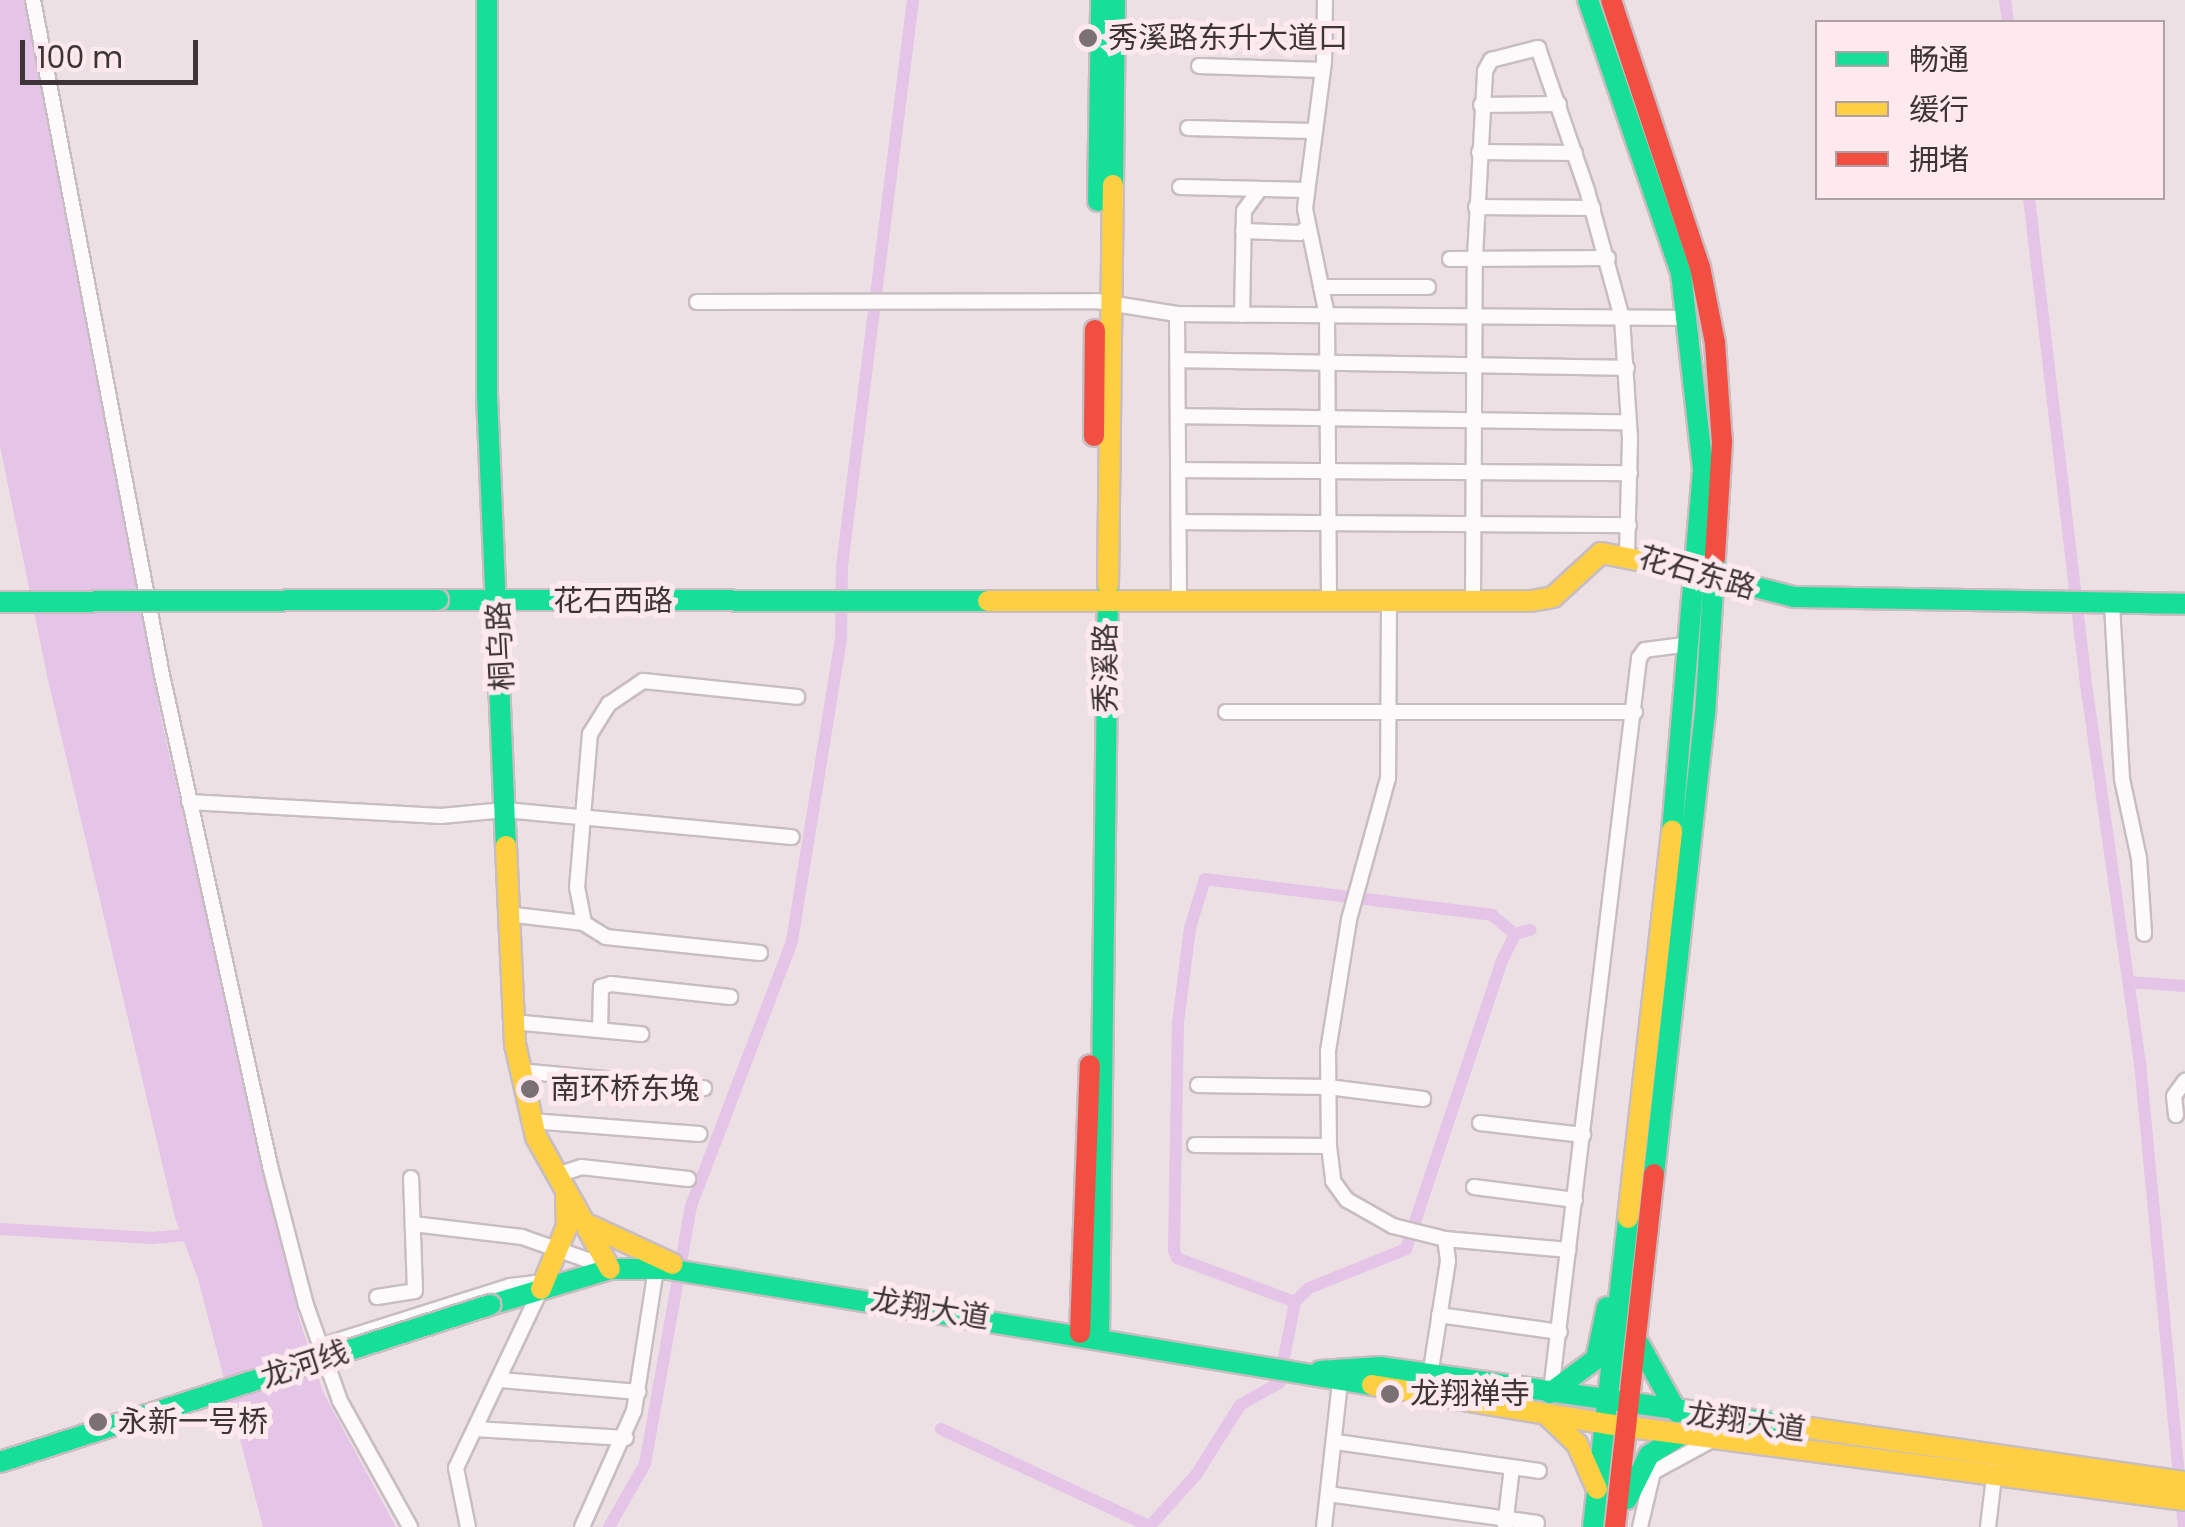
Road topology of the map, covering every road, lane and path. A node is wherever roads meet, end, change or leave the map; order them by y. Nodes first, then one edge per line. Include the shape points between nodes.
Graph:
1 (32, 0) edge
2 (487, 0) edge
3 (1100, 0) edge
4 (1115, 0) edge
5 (1325, 0) edge
6 (1588, 0) edge
7 (1611, 0) edge
8 (1199, 66) dead end
9 (1322, 70) junction
10 (1559, 104) junction
11 (1481, 105) junction
12 (1188, 128) dead end
13 (1312, 130) junction
14 (1479, 152) junction
15 (1575, 153) junction
16 (1180, 187) dead end
17 (1224, 188) junction
18 (1260, 189) junction
19 (1307, 190) junction
20 (1476, 207) junction
21 (1593, 208) junction
22 (1244, 211) junction
23 (1308, 227) junction
24 (1243, 231) junction
25 (1608, 258) junction
26 (1450, 259) dead end
27 (1475, 259) junction
28 (1321, 287) junction
29 (1428, 287) dead end
30 (697, 302) dead end
31 (1103, 302) junction
32 (1178, 314) junction
33 (1242, 314) junction
34 (1326, 315) junction
35 (1474, 317) junction
36 (1622, 318) junction
37 (1688, 318) junction
38 (1178, 360) junction
39 (1327, 363) junction
40 (1474, 366) junction
41 (1627, 368) junction
42 (1178, 416) junction
43 (1328, 418) junction
44 (1474, 420) junction
45 (1629, 422) junction
46 (1178, 470) junction
47 (1328, 471) junction
48 (1474, 472) junction
49 (1630, 473) junction
50 (1179, 522) junction
51 (1328, 522) junction
52 (1473, 524) junction
53 (1630, 525) junction
54 (1628, 554) junction
55 (1708, 574) junction
56 (498, 601) junction
57 (1472, 601) junction
58 (0, 602) edge
59 (1100, 602) junction
60 (1179, 602) junction
61 (1329, 602) junction
62 (1389, 602) junction
63 (2185, 604) edge
64 (2105, 605) junction
65 (1690, 644) junction
66 (797, 696) dead end
67 (1389, 711) junction
68 (1226, 712) dead end
69 (1635, 712) junction
70 (189, 802) junction
71 (505, 810) junction
72 (583, 817) junction
73 (792, 836) dead end
74 (506, 914) junction
75 (584, 923) junction
76 (2144, 934) dead end
77 (760, 953) dead end
78 (730, 997) dead end
79 (513, 1022) junction
80 (600, 1030) junction
81 (641, 1034) dead end
82 (520, 1071) junction
83 (2185, 1080) edge
84 (1198, 1085) dead end
85 (1328, 1086) junction
86 (704, 1088) dead end
87 (1423, 1099) dead end
88 (2176, 1114) dead end
89 (532, 1121) junction
90 (1480, 1123) dead end
91 (700, 1134) dead end
92 (1584, 1135) junction
93 (1195, 1145) dead end
94 (1329, 1146) junction
95 (411, 1178) dead end
96 (688, 1179) dead end
97 (561, 1182) junction
98 (1474, 1187) dead end
99 (1575, 1200) junction
100 (413, 1224) junction
101 (588, 1224) junction
102 (1444, 1239) junction
103 (561, 1246) junction
104 (1624, 1246) junction
105 (1569, 1250) junction
106 (662, 1269) junction
107 (610, 1270) junction
108 (694, 1273) junction
109 (541, 1289) junction
110 (377, 1297) dead end
111 (1439, 1314) junction
112 (1560, 1332) junction
113 (1090, 1334) junction
114 (1639, 1344) junction
115 (321, 1346) junction
116 (1342, 1373) junction
117 (1430, 1376) junction
118 (500, 1380) junction
119 (638, 1392) junction
120 (1548, 1404) junction
121 (1677, 1412) junction
122 (1619, 1415) junction
123 (475, 1428) junction
124 (1682, 1434) junction
125 (626, 1438) junction
126 (1716, 1439) junction
127 (1336, 1442) junction
128 (0, 1462) edge
129 (1996, 1466) junction
130 (1512, 1468) junction
131 (1539, 1471) dead end
132 (2185, 1482) edge
133 (1598, 1492) junction
134 (2171, 1492) edge
135 (1328, 1494) junction
136 (1537, 1522) dead end
137 (1505, 1523) edge
138 (410, 1527) edge
139 (468, 1527) edge
140 (582, 1527) edge
141 (1324, 1527) edge
142 (1594, 1527) edge
143 (1614, 1527) edge
144 (1623, 1527) edge
145 (1640, 1527) edge
146 (1988, 1527) edge

1 - 70 street
2 - 56 main road, 桐乌路 via 488,394
3 - 31 main road, 秀溪路
4 - 31 main road, 秀溪路
5 - 9 street
6 - 37 main road via 1661,200
7 - 55 main road via 1682,204 1710,312 1722,442
8 - 9 street
9 - 13 street
10 - 11 street
10 - 11 street via 1538,48 1491,60
10 - 15 street
11 - 14 street
12 - 13 street
13 - 19 street
14 - 15 street
14 - 20 street
15 - 21 street
16 - 17 street
17 - 18 street
17 - 22 street
18 - 19 street
18 - 22 street
19 - 23 street
20 - 21 street
20 - 27 street
21 - 25 street
22 - 24 street
23 - 24 street via 1300,233
23 - 28 street
24 - 33 street
25 - 27 street
25 - 36 street
26 - 27 street
27 - 35 street
28 - 29 street
28 - 34 street
30 - 31 street
31 - 32 street
31 - 59 main road, 秀溪路
32 - 33 street
32 - 38 street
33 - 34 street
34 - 35 street
34 - 39 street
35 - 36 street
35 - 40 street
36 - 37 street
36 - 41 street
37 - 55 main road
38 - 39 street
38 - 42 street
39 - 40 street
39 - 43 street
40 - 41 street
40 - 44 street
41 - 45 street
42 - 43 street
42 - 46 street
43 - 44 street
43 - 47 street
44 - 45 street
44 - 48 street
45 - 49 street
46 - 47 street
46 - 50 street
47 - 48 street
47 - 51 street
48 - 49 street
48 - 52 street
49 - 53 street
50 - 51 street
50 - 60 street
51 - 52 street
51 - 61 street
52 - 53 street
52 - 57 street
53 - 54 street
54 - 55 main road, 花石东路
54 - 57 main road, 花石东路 via 1602,553 1553,597
55 - 64 main road, 花石东路 via 1794,597
55 - 65 main road
55 - 114 main road
56 - 58 main road, 花石西路, bridge
56 - 59 main road, 花石西路
56 - 71 main road, 桐乌路
57 - 62 main road, 花石东路
59 - 60 main road, 花石东路
59 - 113 main road, 秀溪路
60 - 61 main road, 花石东路
61 - 62 main road, 花石东路
62 - 67 street
63 - 64 main road, 花石东路
64 - 76 street
65 - 69 street via 1645,650
65 - 104 main road
66 - 72 street via 643,681 629,686 590,734
67 - 68 street
67 - 69 street
67 - 85 street via 1386,791 1349,920
69 - 92 street
70 - 71 street via 441,816
70 - 115 street via 270,1166
71 - 72 street
71 - 74 main road, 桐乌路
72 - 73 street
72 - 75 street via 578,888
74 - 75 street
74 - 79 main road, 桐乌路
75 - 77 street via 606,936
78 - 80 street via 601,986
79 - 80 street
79 - 82 main road, 桐乌路
80 - 81 street
82 - 86 street
82 - 89 main road, 桐乌路
83 - 88 street via 2174,1096
84 - 85 street
85 - 87 street
85 - 94 street
89 - 91 street
89 - 97 main road, 桐乌路
90 - 92 street
92 - 99 street
93 - 94 street
94 - 102 street via 1333,1182 1348,1200 1393,1226
95 - 100 street
96 - 97 street via 581,1168
97 - 101 main road, 桐乌路
97 - 103 main road via 568,1226
98 - 99 street
99 - 105 street
100 - 103 street
100 - 110 street via 415,1291
101 - 107 main road, 桐乌路
101 - 108 main road
102 - 105 street
102 - 111 street via 1449,1250
103 - 107 street
103 - 109 main road
104 - 120 main road via 1596,1359
104 - 122 main road
105 - 112 street
106 - 107 main road, 龙翔大道
106 - 108 main road, 龙翔大道
106 - 119 street
107 - 109 main road, 龙河线
108 - 113 main road, 龙翔大道
109 - 115 street via 534,1282 510,1286
109 - 118 street
109 - 128 main road, 龙河线, bridge
111 - 112 street
111 - 117 street
112 - 120 street
113 - 116 main road, 龙翔大道
114 - 121 main road
114 - 122 main road
115 - 138 street via 347,1417
116 - 117 main road, 龙翔大道
116 - 120 main road, 龙翔大道
116 - 127 street
117 - 120 main road, 龙翔大道
118 - 119 street
118 - 123 street
119 - 125 street
120 - 122 main road, 龙翔大道
120 - 133 main road via 1577,1444
121 - 122 main road, 龙翔大道
121 - 129 main road, 龙翔大道
122 - 124 main road, 龙翔大道
122 - 133 main road
122 - 143 main road
123 - 125 street
123 - 139 street via 456,1468
124 - 126 main road, 龙翔大道
124 - 144 main road via 1649,1454 1638,1470
125 - 140 street
126 - 129 main road, 龙翔大道
126 - 145 street via 1653,1472
127 - 130 street
127 - 135 street
129 - 134 main road, 龙翔大道
129 - 146 street
130 - 131 street
130 - 137 street
132 - 134 main road, 龙翔大道
133 - 142 main road
135 - 137 street
135 - 141 street
136 - 137 street

